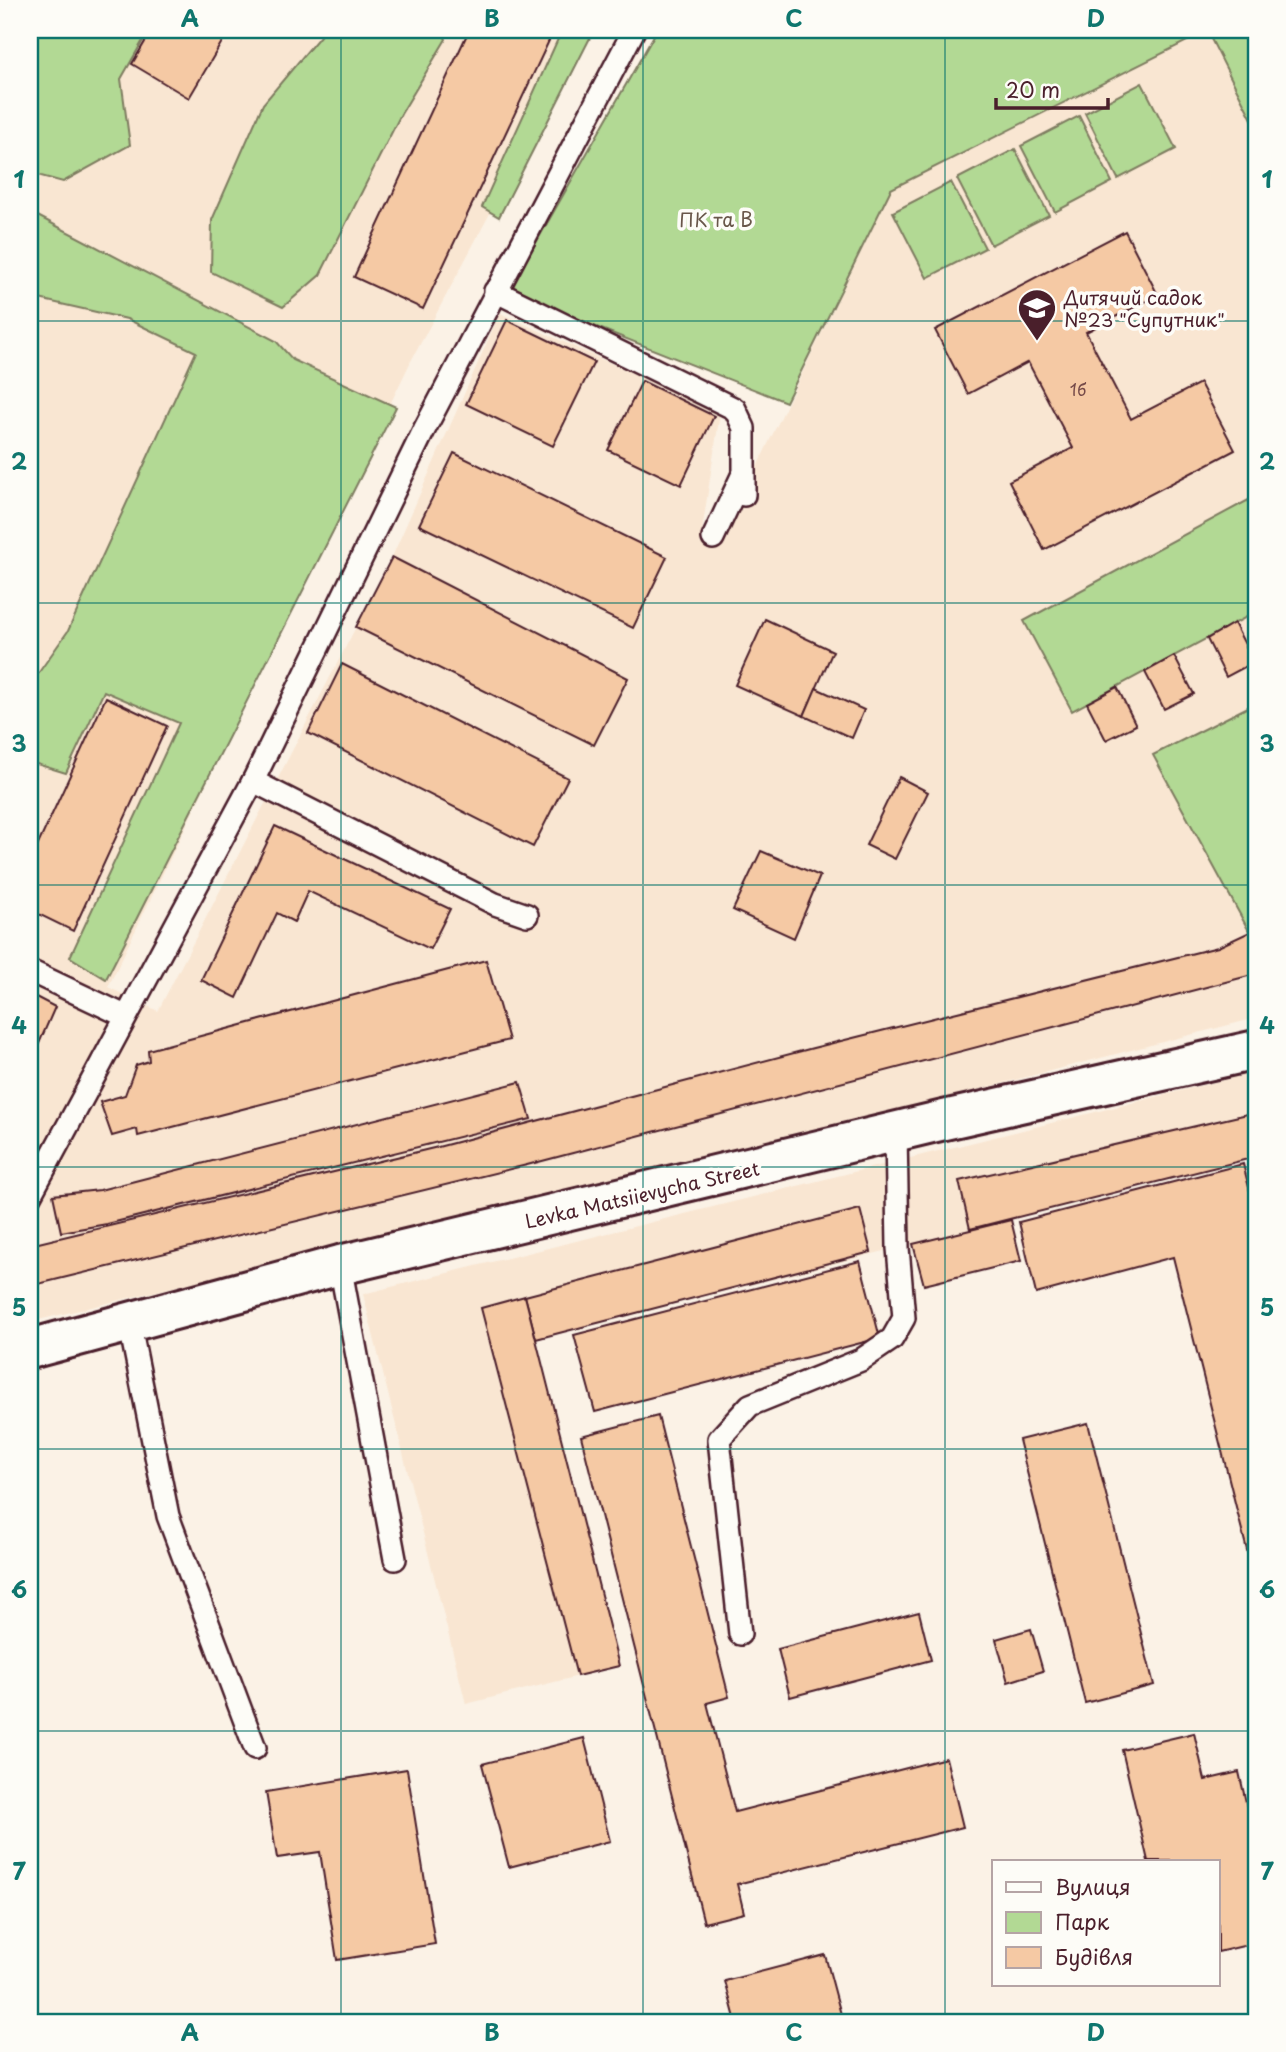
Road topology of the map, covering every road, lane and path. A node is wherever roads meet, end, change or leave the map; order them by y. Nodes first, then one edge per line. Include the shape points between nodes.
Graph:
1 (634, 30) edge
2 (495, 291) junction
3 (713, 538) dead end
4 (253, 781) junction
5 (527, 915) dead end
6 (30, 971) edge
7 (125, 1016) junction
8 (1256, 1050) edge
9 (896, 1132) junction
10 (30, 1196) edge
11 (340, 1265) junction
12 (129, 1321) junction
13 (30, 1349) edge
14 (395, 1559) dead end
15 (740, 1634) dead end
16 (255, 1748) dead end

1 - 2 lane
2 - 3 lane via 735,409 744,428 743,485
2 - 4 lane
4 - 5 lane via 495,904
4 - 7 lane
6 - 7 lane
7 - 10 lane
8 - 9 street, Levka Matsiievycha Street
9 - 11 street, Levka Matsiievycha Street
9 - 15 lane via 904,1318 892,1339 861,1360 751,1405 719,1439
11 - 12 street, Levka Matsiievycha Street
11 - 14 lane
12 - 13 street, Levka Matsiievycha Street
12 - 16 lane via 168,1516

